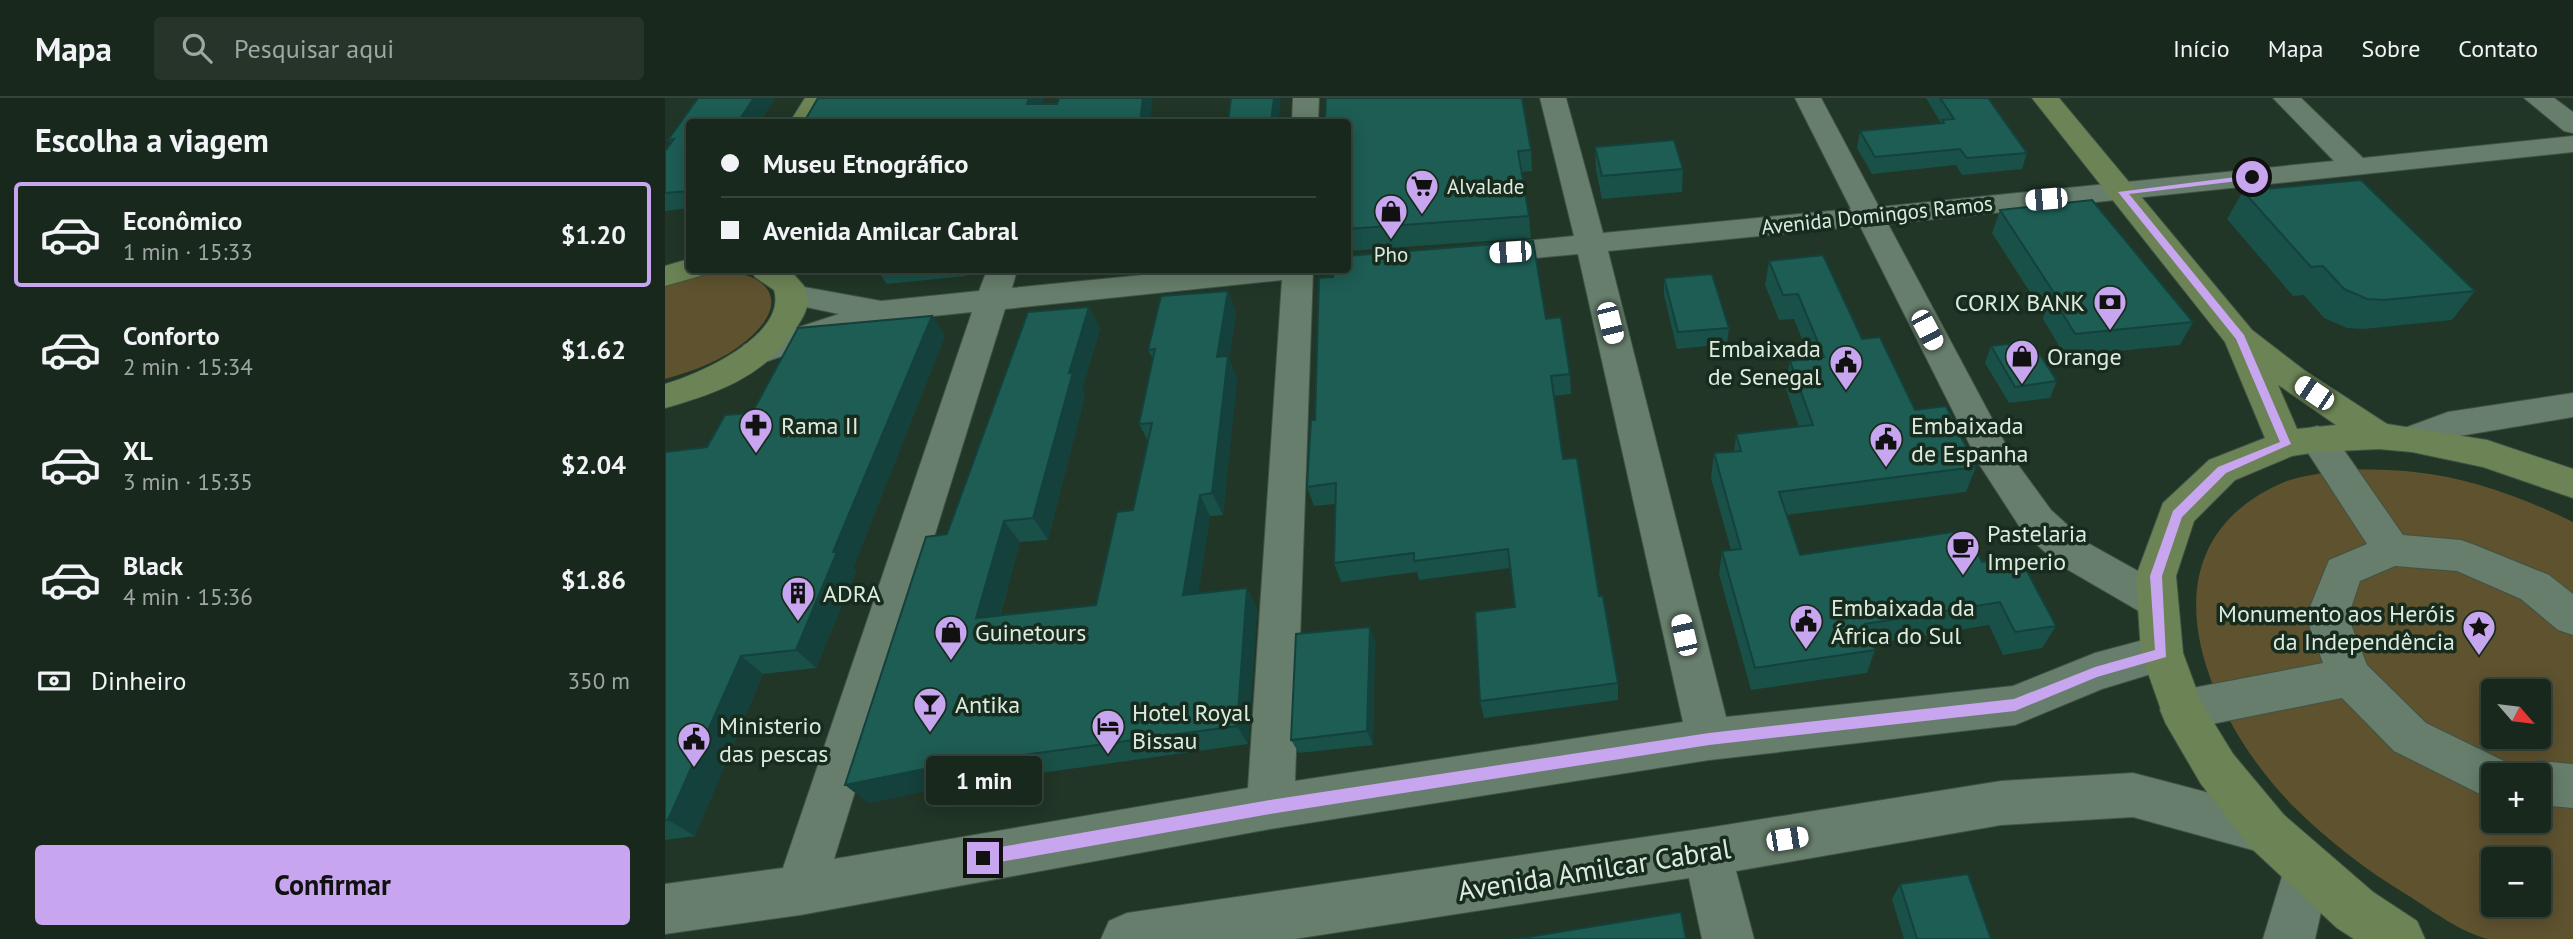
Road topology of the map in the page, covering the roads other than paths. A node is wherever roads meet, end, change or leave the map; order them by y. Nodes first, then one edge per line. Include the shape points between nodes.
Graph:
1 (818, 98) edge
2 (1306, 98) edge
3 (1553, 98) edge
4 (1808, 98) edge
5 (2045, 98) edge
6 (2286, 98) edge
7 (2537, 98) edge
8 (805, 119) edge
9 (1305, 119) edge
10 (2573, 125) edge
11 (2573, 144) edge
12 (2355, 166) junction
13 (2123, 192) junction
14 (1866, 215) junction
15 (1591, 245) junction
16 (1456, 256) edge
17 (771, 273) edge
18 (1229, 273) edge
19 (1298, 273) edge
20 (996, 285) edge
21 (793, 295) junction
22 (882, 311) junction
23 (2240, 338) junction
24 (756, 353) junction
25 (668, 397) edge
26 (2573, 405) edge
27 (2395, 438) junction
28 (2302, 441) junction
29 (2573, 484) edge
30 (2392, 550) junction
31 (2158, 603) junction
32 (2573, 618) edge
33 (2162, 653) junction
34 (2350, 677) junction
35 (2182, 710) junction
36 (1709, 739) junction
37 (2481, 772) edge
38 (2551, 784) edge
39 (2573, 786) edge
40 (1270, 807) junction
41 (2267, 831) junction
42 (1707, 852) junction
43 (2307, 867) junction
44 (800, 890) junction
45 (665, 909) edge
46 (1258, 929) edge
47 (1127, 939) edge
48 (1728, 939) edge
49 (2289, 939) edge
50 (2399, 939) edge

1 - 8 main road
2 - 9 street
3 - 15 street
4 - 14 street
5 - 13 main road
6 - 12 street
7 - 10 street
11 - 12 street, Avenida Domingos Ramos
12 - 13 street, Avenida Domingos Ramos
13 - 14 street, Avenida Domingos Ramos
13 - 23 main road
14 - 15 street, Avenida Domingos Ramos
14 - 31 street via 1999,467 2037,521 2072,553
15 - 16 street, Avenida Domingos Ramos
15 - 36 street
17 - 21 main road via 785,281
18 - 20 street
19 - 40 street
20 - 22 street
20 - 44 street
21 - 22 street
21 - 24 main road via 779,331
22 - 24 street
23 - 27 main road via 2292,378
23 - 28 main road
24 - 25 main road
26 - 27 street
27 - 28 main road
27 - 29 main road via 2487,454
28 - 30 street
28 - 31 main road via 2222,470 2177,514 2156,576
30 - 32 street via 2461,556 2535,587
30 - 34 street via 2343,571 2327,617
31 - 33 main road
33 - 35 main road
33 - 36 street via 2095,672 2015,705
34 - 35 street
34 - 37 street via 2410,737
35 - 41 main road via 2217,769
36 - 40 street
38 - 39 street
40 - 44 street
41 - 42 street, Avenida Amilcar Cabral via 2133,795 2001,803
41 - 43 main road
42 - 46 street, Avenida Amilcar Cabral
42 - 48 street
43 - 49 street
43 - 50 main road via 2354,911
44 - 45 street
46 - 47 street, Avenida Amilcar Cabral

